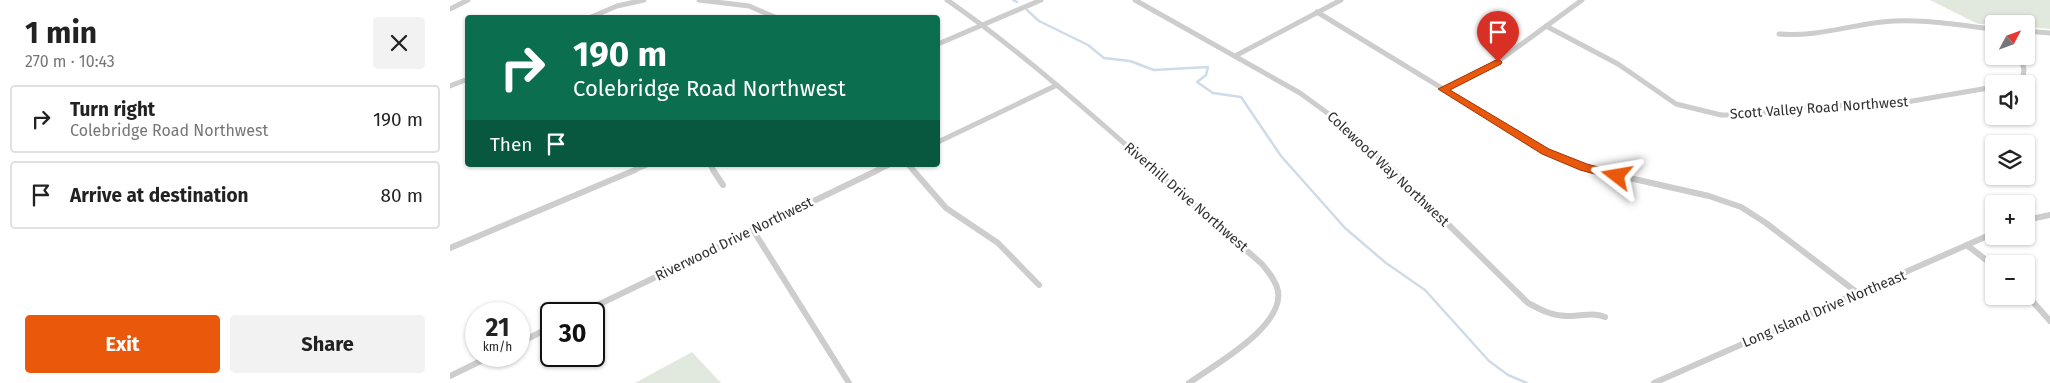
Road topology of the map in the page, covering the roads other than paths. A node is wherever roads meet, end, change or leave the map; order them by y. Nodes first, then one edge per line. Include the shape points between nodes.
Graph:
1 (468, 0) edge
2 (644, 0) edge
3 (699, 0) edge
4 (947, 0) edge
5 (1041, 0) edge
6 (1135, 0) edge
7 (1341, 0) edge
8 (1582, 0) edge
9 (450, 9) edge
10 (1317, 12) junction
11 (596, 15) edge
12 (772, 15) edge
13 (983, 25) junction
14 (1546, 26) junction
15 (1985, 28) edge
16 (2035, 32) edge
17 (2050, 33) edge
18 (1779, 34) dead end
19 (940, 43) edge
20 (1235, 56) junction
21 (465, 80) edge
22 (1057, 85) junction
23 (450, 86) edge
24 (1443, 89) junction
25 (1985, 89) edge
26 (940, 141) edge
27 (711, 167) edge
28 (886, 167) edge
29 (910, 167) edge
30 (634, 168) edge
31 (723, 185) dead end
32 (2050, 215) edge
33 (2035, 218) edge
34 (753, 230) junction
35 (1985, 238) edge
36 (1968, 246) junction
37 (450, 248) edge
38 (1985, 259) edge
39 (1039, 285) dead end
40 (1859, 294) junction
41 (604, 302) edge
42 (2035, 304) edge
43 (1605, 317) dead end
44 (2050, 322) edge
45 (468, 367) edge
46 (450, 376) edge
47 (849, 383) edge
48 (1188, 383) edge
49 (1653, 383) edge

1 - 9 street
2 - 11 street
3 - 12 street via 747,4
4 - 13 street
5 - 13 street
6 - 20 street, Colewood Way Northwest
7 - 10 street
8 - 14 street
10 - 20 street
10 - 24 street
13 - 19 street
13 - 22 street, Riverhill Drive Northwest
14 - 24 street via 1498,62
14 - 25 street, Scott Valley Road Northwest via 1618,64 1676,104 1721,115 1812,106 1889,105
15 - 18 street via 1897,21 1797,37
16 - 17 street
20 - 43 street, Colewood Way Northwest via 1300,93 1337,120 1419,194 1528,304 1556,316 1592,313
21 - 23 street
22 - 26 street
22 - 48 street, Riverhill Drive Northwest via 1262,264 1273,278 1278,295 1270,322
24 - 40 street via 1557,157 1599,172 1709,196 1741,207 1774,228
27 - 31 street
28 - 34 street, Riverwood Drive Northwest
29 - 39 street via 946,208 998,244
30 - 37 street
32 - 33 street
34 - 41 street, Riverwood Drive Northwest
34 - 47 street
35 - 36 street, Long Island Drive Northeast
36 - 38 street
36 - 40 street, Long Island Drive Northeast
40 - 49 street, Long Island Drive Northeast
42 - 44 street
45 - 46 street

